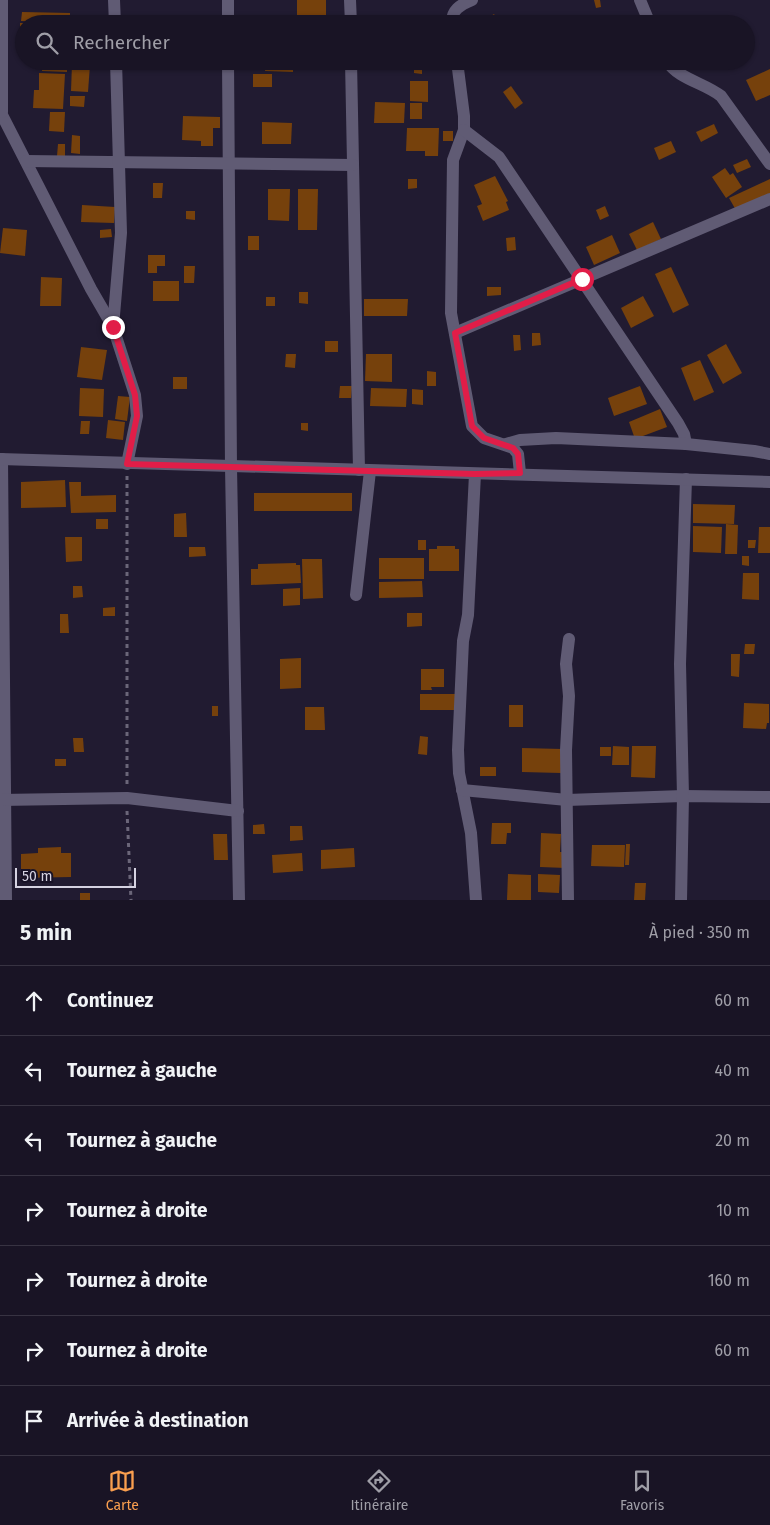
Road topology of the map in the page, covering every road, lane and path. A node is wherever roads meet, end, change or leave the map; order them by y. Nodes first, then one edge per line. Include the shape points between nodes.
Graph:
1 (2, 0) edge
2 (114, 0) edge
3 (228, 0) edge
4 (350, 0) edge
5 (472, 0) edge
6 (640, 0) edge
7 (115, 15) edge
8 (228, 15) edge
9 (351, 15) edge
10 (452, 15) edge
11 (646, 15) edge
12 (116, 70) edge
13 (228, 70) edge
14 (351, 70) edge
15 (458, 70) edge
16 (674, 70) edge
17 (1, 112) edge
18 (464, 130) junction
19 (26, 161) junction
20 (119, 162) junction
21 (229, 163) junction
22 (770, 164) edge
23 (353, 165) junction
24 (770, 199) edge
25 (582, 279) junction
26 (113, 327) junction
27 (455, 333) junction
28 (506, 444) junction
29 (686, 444) junction
30 (770, 454) edge
31 (1, 459) edge
32 (127, 464) junction
33 (231, 466) junction
34 (364, 470) junction
35 (520, 473) junction
36 (475, 474) junction
37 (686, 479) junction
38 (770, 482) edge
39 (356, 595) dead end
40 (569, 639) dead end
41 (462, 790) junction
42 (683, 796) junction
43 (770, 797) edge
44 (127, 798) junction
45 (3, 800) edge
46 (568, 800) junction
47 (238, 811) junction
48 (6, 900) edge
49 (131, 900) edge
50 (239, 900) edge
51 (476, 900) edge
52 (568, 900) edge
53 (681, 900) edge

1 - 17 street
2 - 7 street
3 - 8 street
4 - 9 street
5 - 10 street via 462,4
6 - 11 street
12 - 20 street
13 - 21 street
14 - 23 street
15 - 18 street
16 - 22 street via 721,96
17 - 19 street
18 - 25 street via 499,156
18 - 27 street via 453,160 451,313
19 - 20 street
19 - 26 street
20 - 21 street
20 - 26 street via 121,233
21 - 23 street
21 - 33 street
23 - 34 street
24 - 25 street
25 - 27 street
25 - 29 street via 678,423
26 - 32 street via 135,395 137,416
27 - 28 street via 472,426 484,438
28 - 29 street via 556,438
28 - 35 street via 518,454
29 - 30 street
31 - 32 street
31 - 45 street
32 - 33 street
32 - 44 path
33 - 34 street
33 - 47 street
34 - 36 street
34 - 39 street
35 - 36 street
35 - 37 street
36 - 41 street via 458,750
37 - 38 street
37 - 42 street via 680,664
40 - 46 street via 566,664 569,696
41 - 46 street
41 - 51 street via 471,834
42 - 43 street
42 - 46 street
42 - 53 street
44 - 45 street
44 - 47 street
44 - 49 path
45 - 48 street
46 - 52 street
47 - 50 street

